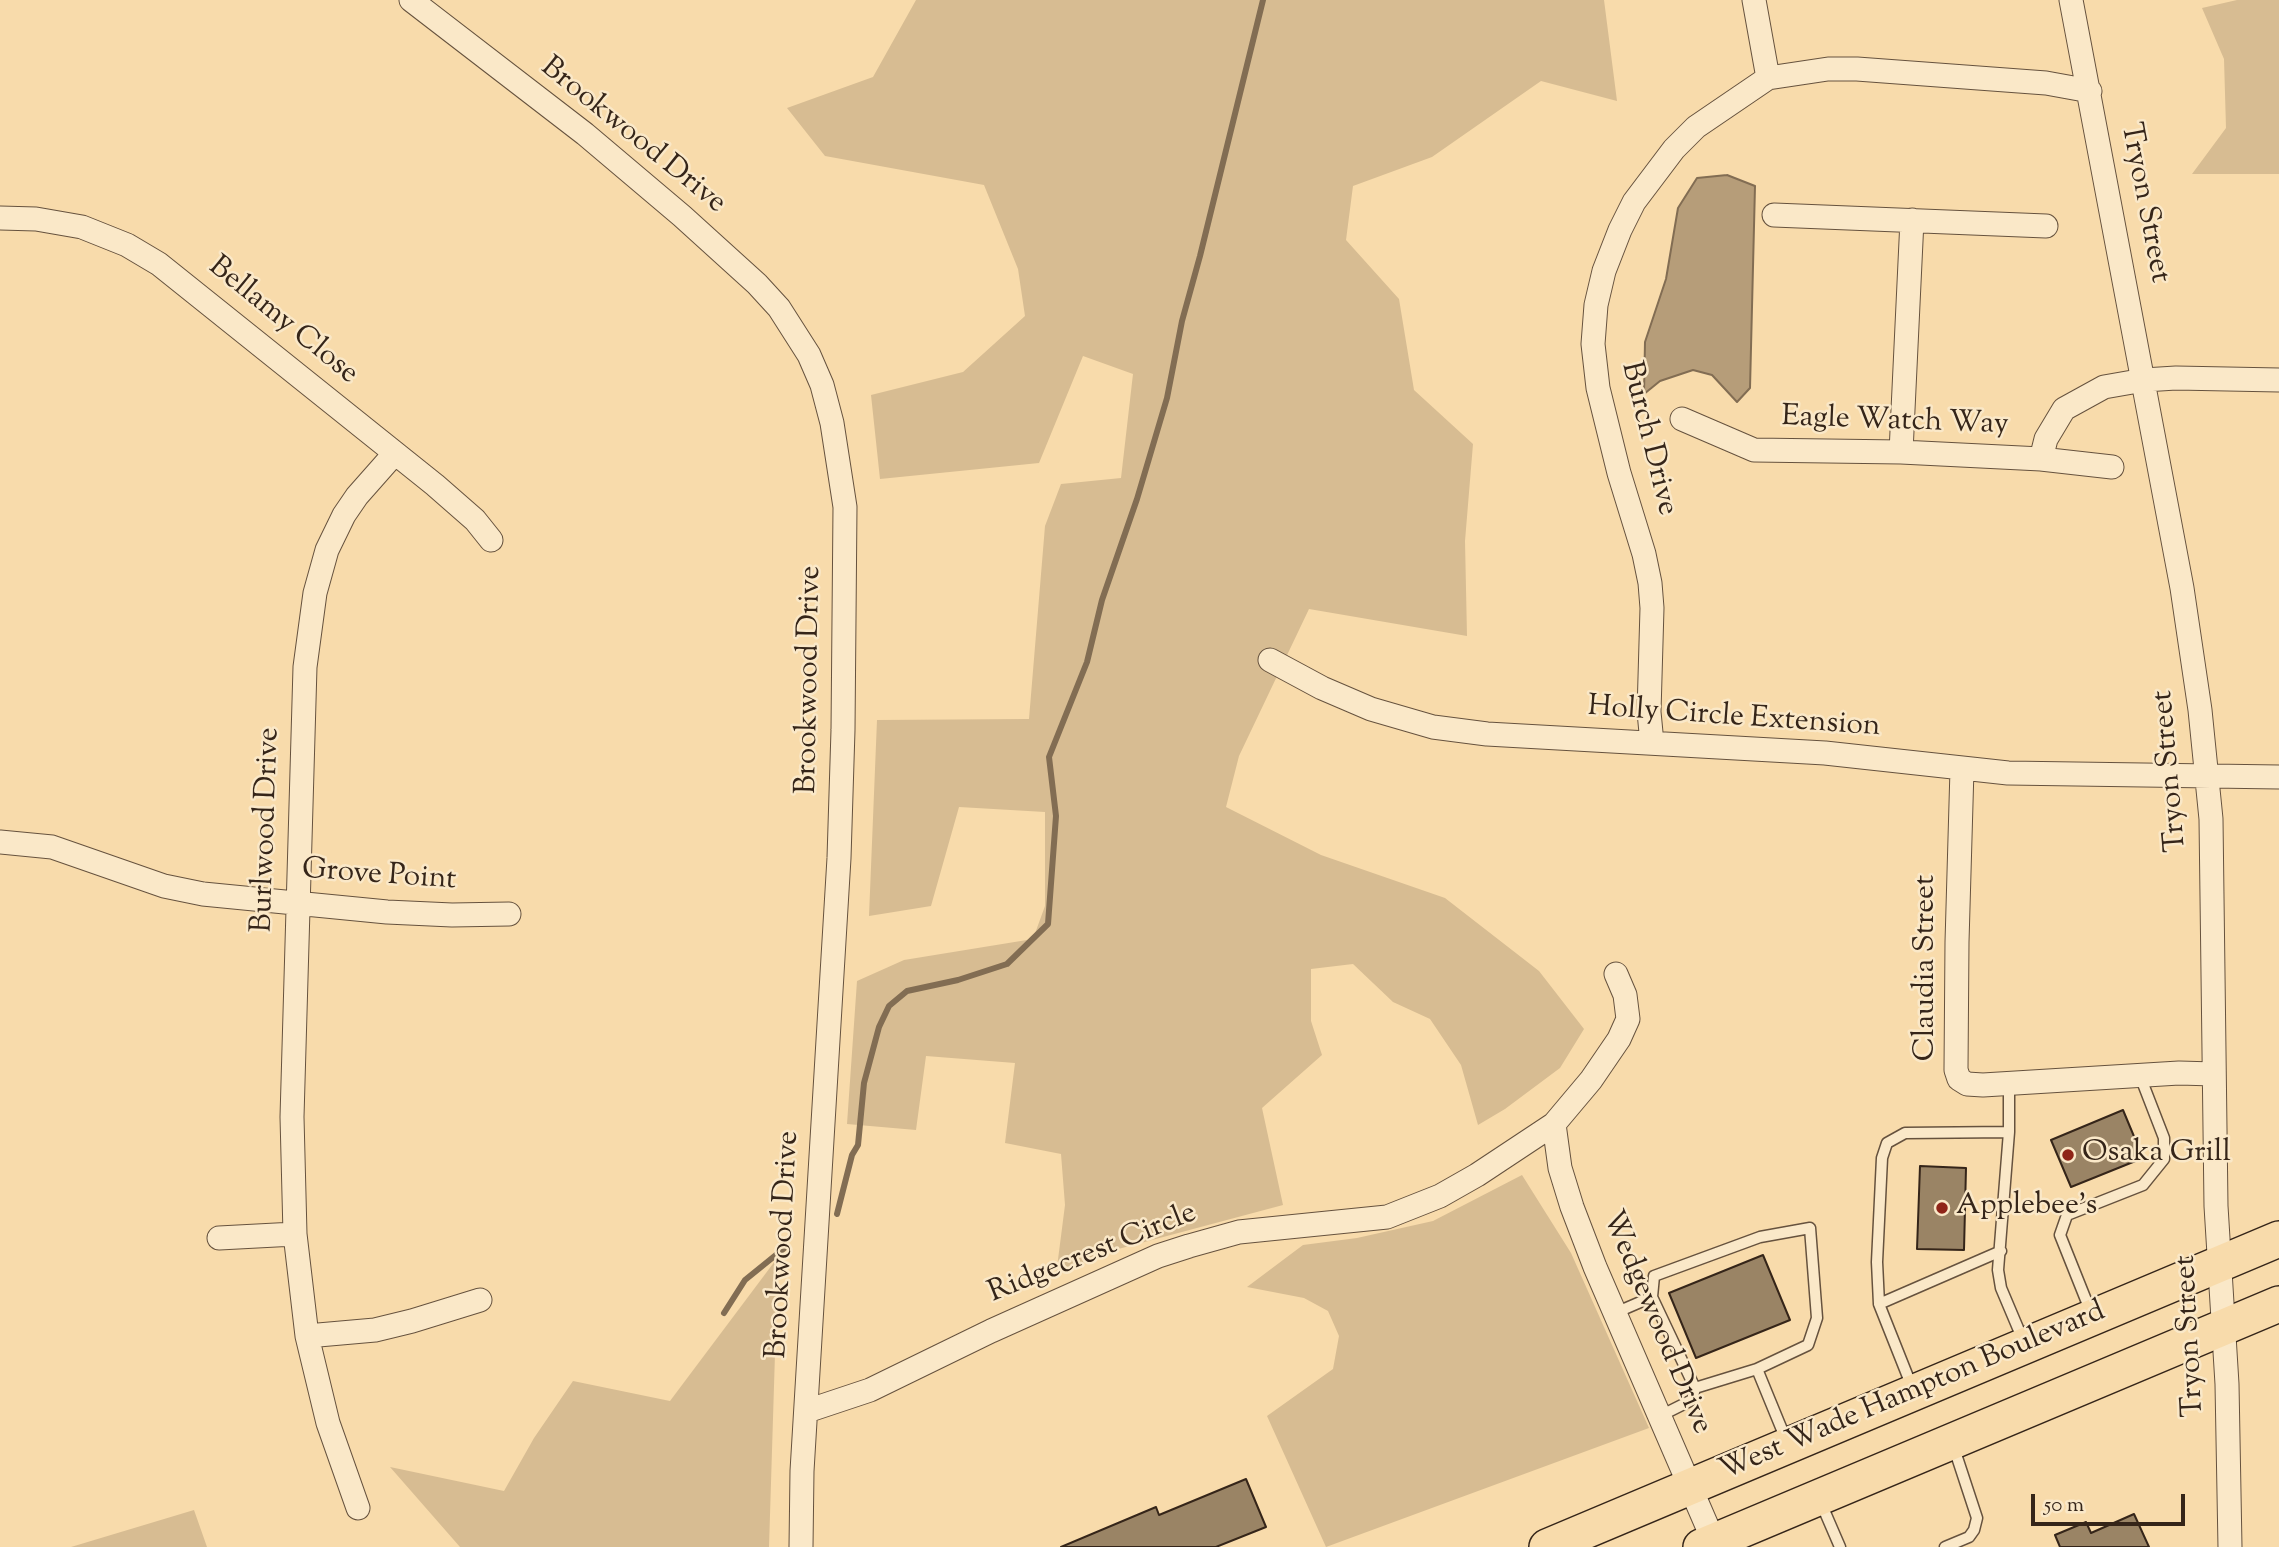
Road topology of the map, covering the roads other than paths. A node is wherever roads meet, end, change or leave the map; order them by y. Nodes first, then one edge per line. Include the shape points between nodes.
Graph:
1 (411, 0) edge
2 (1755, 0) edge
3 (2071, 0) edge
4 (1769, 78) junction
5 (2090, 90) junction
6 (1774, 215) dead end
7 (0, 218) edge
8 (1912, 220) junction
9 (2046, 226) dead end
10 (2144, 380) junction
11 (2279, 380) edge
12 (1682, 419) dead end
13 (1901, 452) junction
14 (395, 453) junction
15 (2040, 459) junction
16 (2112, 467) dead end
17 (491, 540) dead end
18 (1270, 660) dead end
19 (1652, 743) junction
20 (1962, 769) junction
21 (2207, 776) junction
22 (2279, 777) edge
23 (0, 842) edge
24 (298, 903) junction
25 (509, 914) dead end
26 (1616, 974) dead end
27 (2214, 1074) junction
28 (2140, 1076) junction
29 (2009, 1084) junction
30 (1554, 1124) junction
31 (2009, 1132) junction
32 (295, 1234) junction
33 (219, 1238) dead end
34 (2279, 1239) edge
35 (2001, 1251) junction
36 (2220, 1264) junction
37 (1652, 1297) junction
38 (480, 1300) dead end
39 (1880, 1304) junction
40 (2279, 1304) edge
41 (1615, 1313) junction
42 (2093, 1317) junction
43 (2223, 1327) junction
44 (307, 1336) junction
45 (2026, 1346) junction
46 (1757, 1369) junction
47 (1695, 1388) junction
48 (1914, 1393) junction
49 (807, 1411) junction
50 (1660, 1416) junction
51 (1952, 1442) junction
52 (1788, 1445) junction
53 (1690, 1486) junction
54 (1819, 1497) junction
55 (358, 1508) dead end
56 (1707, 1544) edge
57 (802, 1547) edge
58 (1547, 1547) edge
59 (1840, 1547) edge
60 (1945, 1547) edge
61 (2230, 1547) edge

1 - 49 street, Brookwood Drive via 584,134 757,285 796,332 822,385 844,496 845,597 839,858
2 - 4 street
3 - 5 street, Tryon Street
4 - 5 street, Burch Drive via 1857,69
4 - 19 street, Burch Drive via 1696,127 1653,174 1620,230 1596,305 1593,344 1598,388 1650,583
5 - 10 street, Tryon Street
6 - 8 street
7 - 14 street, Bellamy Close via 82,227 159,264
8 - 9 street
8 - 13 street
10 - 11 street
10 - 15 street via 2104,387 2064,409
10 - 21 street, Tryon Street via 2182,588
12 - 13 street, Eagle Watch Way via 1754,450
13 - 15 street, Eagle Watch Way
14 - 17 street, Bellamy Close via 475,520
14 - 24 street, Burlwood Drive via 344,515 327,550 315,593 305,667
15 - 16 street, Eagle Watch Way
18 - 19 street, Holly Circle Extension via 1371,709 1433,727
19 - 20 street, Holly Circle Extension via 1825,753
20 - 21 street, Holly Circle Extension
20 - 29 street, Claudia Street via 1956,1070 1967,1084
21 - 22 street, Holly Circle Extension
21 - 27 street, Tryon Street
23 - 24 street, Grove Point via 52,847 164,886 203,894
24 - 25 street, Grove Point via 452,915
24 - 32 street, Burlwood Drive via 292,1117
26 - 30 street, Ridgecrest Circle via 1628,1018 1591,1080
27 - 28 street, Claudia Street
27 - 36 street, Tryon Street
28 - 29 street, Claudia Street
28 - 42 lane via 2164,1138 2164,1159 2143,1185 2067,1215 2060,1235
29 - 31 lane
30 - 41 street, Wedgewood Drive via 1564,1181
30 - 49 street, Ridgecrest Circle via 1477,1175 1410,1209 1387,1217 1239,1232 1189,1245 870,1390
31 - 35 lane
31 - 39 lane via 1905,1133 1887,1143 1882,1158 1877,1262
32 - 33 street
32 - 44 street, Burlwood Drive
34 - 36 main road, West Wade Hampton Boulevard
35 - 39 lane
35 - 45 lane via 2001,1288
36 - 42 main road, West Wade Hampton Boulevard
36 - 43 street, Tryon Street
37 - 41 lane
37 - 46 lane via 1654,1276 1760,1237 1810,1228 1817,1318 1808,1345
37 - 47 lane
38 - 44 street via 375,1330
39 - 48 lane
40 - 43 main road, West Wade Hampton Boulevard
41 - 50 street, Wedgewood Drive
42 - 45 main road, West Wade Hampton Boulevard
43 - 51 main road, West Wade Hampton Boulevard
43 - 61 street, Tryon Street
44 - 55 street, Burlwood Drive via 328,1423
45 - 48 main road, West Wade Hampton Boulevard
46 - 47 lane
46 - 52 lane
47 - 50 lane via 1692,1400
48 - 52 main road, West Wade Hampton Boulevard
49 - 57 street, Brookwood Drive
50 - 53 street, Wedgewood Drive
51 - 54 main road, West Wade Hampton Boulevard
51 - 60 lane via 1977,1518 1969,1537
52 - 53 main road, West Wade Hampton Boulevard
53 - 56 street, Wedgewood Drive
53 - 58 main road, West Wade Hampton Boulevard
54 - 56 main road, West Wade Hampton Boulevard
54 - 59 lane

